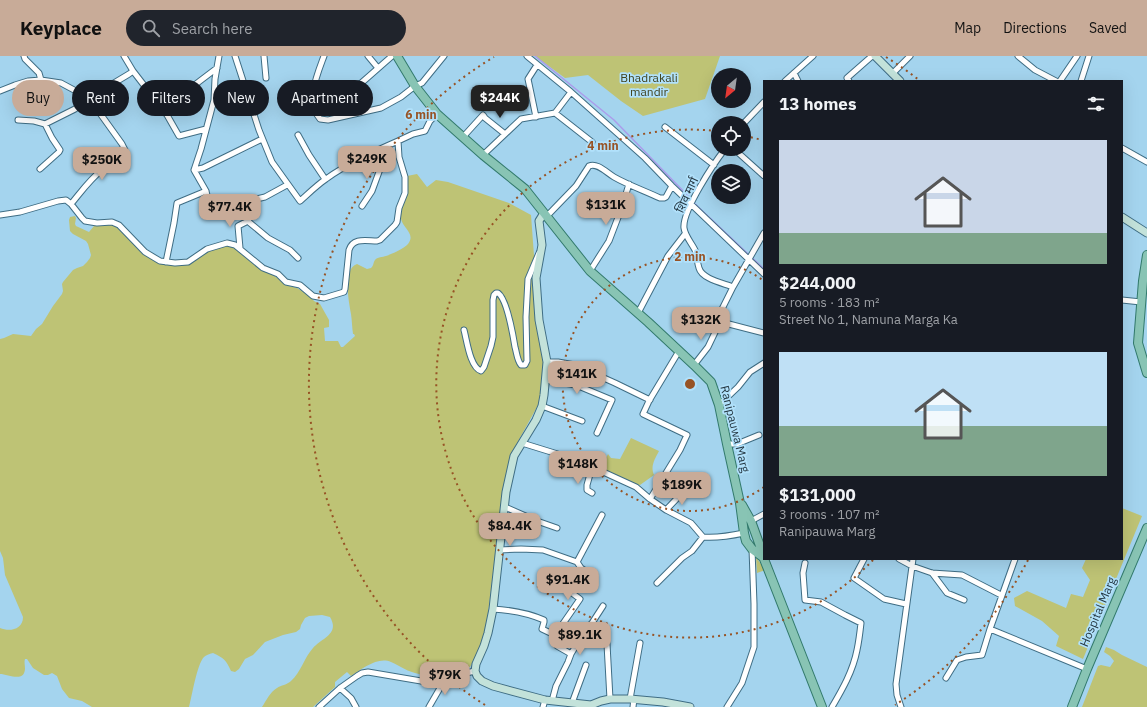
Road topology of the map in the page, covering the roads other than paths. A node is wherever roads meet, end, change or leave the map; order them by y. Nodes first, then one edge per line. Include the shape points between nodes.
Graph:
1 (24, 56) edge
2 (124, 56) edge
3 (219, 56) edge
4 (234, 56) edge
5 (264, 56) edge
6 (324, 56) edge
7 (368, 56) edge
8 (392, 56) edge
9 (396, 56) edge
10 (444, 56) edge
11 (527, 56) edge
12 (813, 56) edge
13 (872, 56) edge
14 (875, 56) edge
15 (910, 56) edge
16 (1018, 56) edge
17 (1077, 56) edge
18 (1089, 56) edge
19 (537, 66) junction
20 (217, 68) junction
21 (378, 68) junction
22 (133, 71) junction
23 (794, 73) junction
24 (892, 74) junction
25 (266, 78) dead end
26 (40, 80) edge
27 (119, 80) edge
28 (201, 80) edge
29 (316, 80) edge
30 (365, 80) edge
31 (786, 80) edge
32 (798, 80) edge
33 (848, 80) edge
34 (898, 80) edge
35 (1054, 80) edge
36 (1061, 80) edge
37 (1081, 80) edge
38 (12, 86) edge
39 (415, 86) junction
40 (0, 90) edge
41 (571, 92) junction
42 (763, 105) edge
43 (72, 110) edge
44 (373, 110) edge
45 (555, 113) junction
46 (436, 114) junction
47 (102, 116) edge
48 (317, 116) edge
49 (346, 116) edge
50 (750, 116) edge
51 (536, 117) junction
52 (18, 120) dead end
53 (45, 124) junction
54 (665, 127) dead end
55 (206, 128) junction
56 (505, 134) junction
57 (298, 135) dead end
58 (463, 137) junction
59 (262, 139) junction
60 (398, 141) junction
61 (592, 142) dead end
62 (1123, 149) edge
63 (365, 155) junction
64 (483, 155) junction
65 (742, 156) edge
66 (1147, 162) edge
67 (713, 164) edge
68 (40, 169) dead end
69 (194, 170) junction
70 (711, 170) edge
71 (763, 175) edge
72 (325, 180) junction
73 (287, 184) junction
74 (629, 184) junction
75 (672, 186) junction
76 (206, 191) junction
77 (239, 203) junction
78 (71, 204) junction
79 (691, 204) junction
80 (362, 206) dead end
81 (546, 214) junction
82 (0, 215) edge
83 (1123, 218) edge
84 (248, 221) junction
85 (1147, 233) edge
86 (685, 234) junction
87 (763, 235) edge
88 (542, 245) junction
89 (240, 248) junction
90 (1147, 255) edge
91 (298, 258) dead end
92 (748, 260) junction
93 (166, 262) junction
94 (590, 272) junction
95 (763, 273) edge
96 (733, 287) junction
97 (1123, 300) edge
98 (1141, 302) junction
99 (638, 313) junction
100 (719, 324) junction
101 (464, 330) dead end
102 (763, 333) edge
103 (679, 351) junction
104 (547, 362) junction
105 (763, 364) edge
106 (694, 365) junction
107 (1147, 373) edge
108 (546, 380) junction
109 (650, 400) junction
110 (719, 405) junction
111 (542, 406) junction
112 (582, 421) dead end
113 (597, 433) dead end
114 (759, 435) dead end
115 (522, 443) junction
116 (727, 444) junction
117 (592, 467) junction
118 (685, 490) dead end
119 (592, 493) dead end
120 (650, 499) junction
121 (740, 503) junction
122 (505, 507) junction
123 (666, 510) junction
124 (602, 515) dead end
125 (763, 515) edge
126 (751, 521) junction
127 (557, 528) dead end
128 (1147, 528) edge
129 (744, 533) junction
130 (703, 537) junction
131 (752, 549) junction
132 (500, 550) junction
133 (763, 555) edge
134 (763, 557) edge
135 (764, 560) edge
136 (863, 560) edge
137 (901, 560) edge
138 (913, 560) edge
139 (1015, 560) edge
140 (577, 562) junction
141 (805, 563) dead end
142 (912, 566) junction
143 (932, 573) junction
144 (657, 583) dead end
145 (1001, 596) junction
146 (964, 600) dead end
147 (906, 604) junction
148 (603, 606) dead end
149 (494, 609) junction
150 (990, 629) junction
151 (561, 638) junction
152 (640, 643) dead end
153 (607, 644) dead end
154 (571, 654) junction
155 (586, 665) dead end
156 (1087, 669) junction
157 (475, 671) junction
158 (946, 678) dead end
159 (439, 679) junction
160 (340, 688) junction
161 (610, 699) junction
162 (632, 699) junction
163 (546, 703) edge
164 (572, 703) junction
165 (324, 705) edge
166 (591, 706) edge
167 (319, 707) edge
168 (356, 707) edge
169 (429, 707) edge
170 (633, 707) edge
171 (690, 707) edge
172 (728, 707) edge
173 (822, 707) edge
174 (832, 707) edge
175 (902, 707) edge
176 (1072, 707) edge

1 - 26 street via 39,73
2 - 22 street
3 - 20 street
4 - 59 street
5 - 25 street
6 - 29 street
7 - 21 street
8 - 21 street
9 - 39 main road, Ranipauwa Marg
10 - 39 street via 422,83
11 - 19 street
12 - 23 street
13 - 33 street via 847,78
14 - 24 main road
15 - 24 street
16 - 35 street via 1034,70
17 - 36 street
18 - 37 street
19 - 41 street
19 - 51 street via 528,79
20 - 28 street
20 - 55 street via 214,100
21 - 30 street
22 - 27 street
22 - 55 street via 161,106 179,136
23 - 31 street
23 - 32 street
24 - 34 main road
38 - 40 street
39 - 44 street via 401,97
39 - 46 main road, Ranipauwa Marg
41 - 45 street
41 - 75 street via 645,158
42 - 50 street
43 - 53 street
45 - 51 street
45 - 61 street
46 - 58 main road, Ranipauwa Marg
46 - 60 street via 424,131
47 - 78 street via 122,144 125,154 91,179
48 - 49 street via 320,120 328,120
51 - 56 street via 521,119
52 - 53 street
53 - 68 street via 60,150
54 - 67 street
55 - 69 street
56 - 58 street via 483,115
56 - 64 street
57 - 72 street
58 - 64 main road, Ranipauwa Marg
59 - 69 street
59 - 73 street via 272,162
60 - 63 street
60 - 89 street via 406,185 397,222 380,240 357,241 350,246 344,292 324,298 313,296 298,284 288,283 278,274 266,270
62 - 66 street
63 - 72 street
63 - 80 street via 383,161 372,191
64 - 81 main road, Ranipauwa Marg via 525,190
65 - 71 street
69 - 76 street
70 - 79 street, शिव मार्ग
72 - 73 street via 300,201
73 - 77 street via 265,197
74 - 75 street via 664,198
74 - 81 street via 591,164 576,186
74 - 94 street via 609,241
75 - 79 street
76 - 77 street via 213,209
76 - 93 street via 177,202
77 - 84 street
78 - 82 street via 62,200
78 - 93 street via 85,221 112,222 119,225 145,252
79 - 86 street, शिव मार्ग via 684,226
79 - 92 street
81 - 88 main road via 539,221
81 - 94 main road, Ranipauwa Marg
83 - 85 main road
84 - 89 street via 238,226
84 - 91 street
86 - 96 street via 696,251 701,273
86 - 99 street via 668,256
87 - 92 street
88 - 101 street via 528,279 528,361 525,365 518,360 502,295 494,295 493,337 481,371 477,369 471,357
88 - 104 main road via 536,278 539,320
89 - 93 street via 227,243 208,249 188,262
90 - 98 main road
92 - 95 street
92 - 96 street
94 - 99 main road, Ranipauwa Marg
96 - 100 street via 720,313
97 - 98 street
98 - 107 main road via 1138,344
99 - 103 main road, Ranipauwa Marg
100 - 102 street via 725,323
100 - 106 street via 708,347
103 - 106 main road, Ranipauwa Marg
103 - 109 street
104 - 108 main road
104 - 109 street via 575,365
105 - 110 street via 750,372
106 - 110 main road, Ranipauwa Marg via 711,382
108 - 111 main road
108 - 113 street via 576,385 612,400
109 - 120 street via 643,414 687,435
110 - 116 main road, Ranipauwa Marg
111 - 112 street
111 - 115 main road
114 - 116 street via 737,444
115 - 117 street
115 - 122 main road via 514,456
116 - 121 main road, Ranipauwa Marg
117 - 119 street via 587,485 587,490
117 - 120 street via 636,487
118 - 123 street
120 - 123 street
121 - 126 main road
121 - 129 main road
122 - 127 street
122 - 132 main road
123 - 130 street via 691,523
124 - 140 street
125 - 126 street
126 - 133 main road
128 - 156 main road, Hospital Marg
129 - 130 street
129 - 131 main road
130 - 144 street via 692,551
131 - 134 main road
131 - 172 street via 754,647 742,683
132 - 140 street via 543,550
132 - 149 main road
135 - 173 main road
136 - 147 street via 854,578 884,599
137 - 142 street
138 - 142 street
139 - 145 street
140 - 151 street via 584,570 572,593 580,599 562,625
141 - 174 street via 805,600 821,602 860,623 857,651 849,674
142 - 143 street
142 - 147 street
143 - 145 street via 962,575
143 - 146 street via 947,592
145 - 150 street
147 - 175 street via 896,684
148 - 154 street
149 - 151 street via 529,614 544,620 542,629
149 - 157 main road
150 - 156 street
150 - 158 street via 982,655 957,660
151 - 154 street via 557,646
152 - 162 street
153 - 161 street
154 - 163 street
155 - 164 street
156 - 176 main road, Hospital Marg
157 - 159 street
157 - 163 main road via 482,681 488,684
159 - 160 street via 427,682 368,672 362,673
159 - 169 street via 440,688
160 - 165 street
160 - 168 street
161 - 162 main road
161 - 166 main road
162 - 170 street
162 - 171 main road
163 - 164 main road
164 - 166 main road
165 - 167 street

